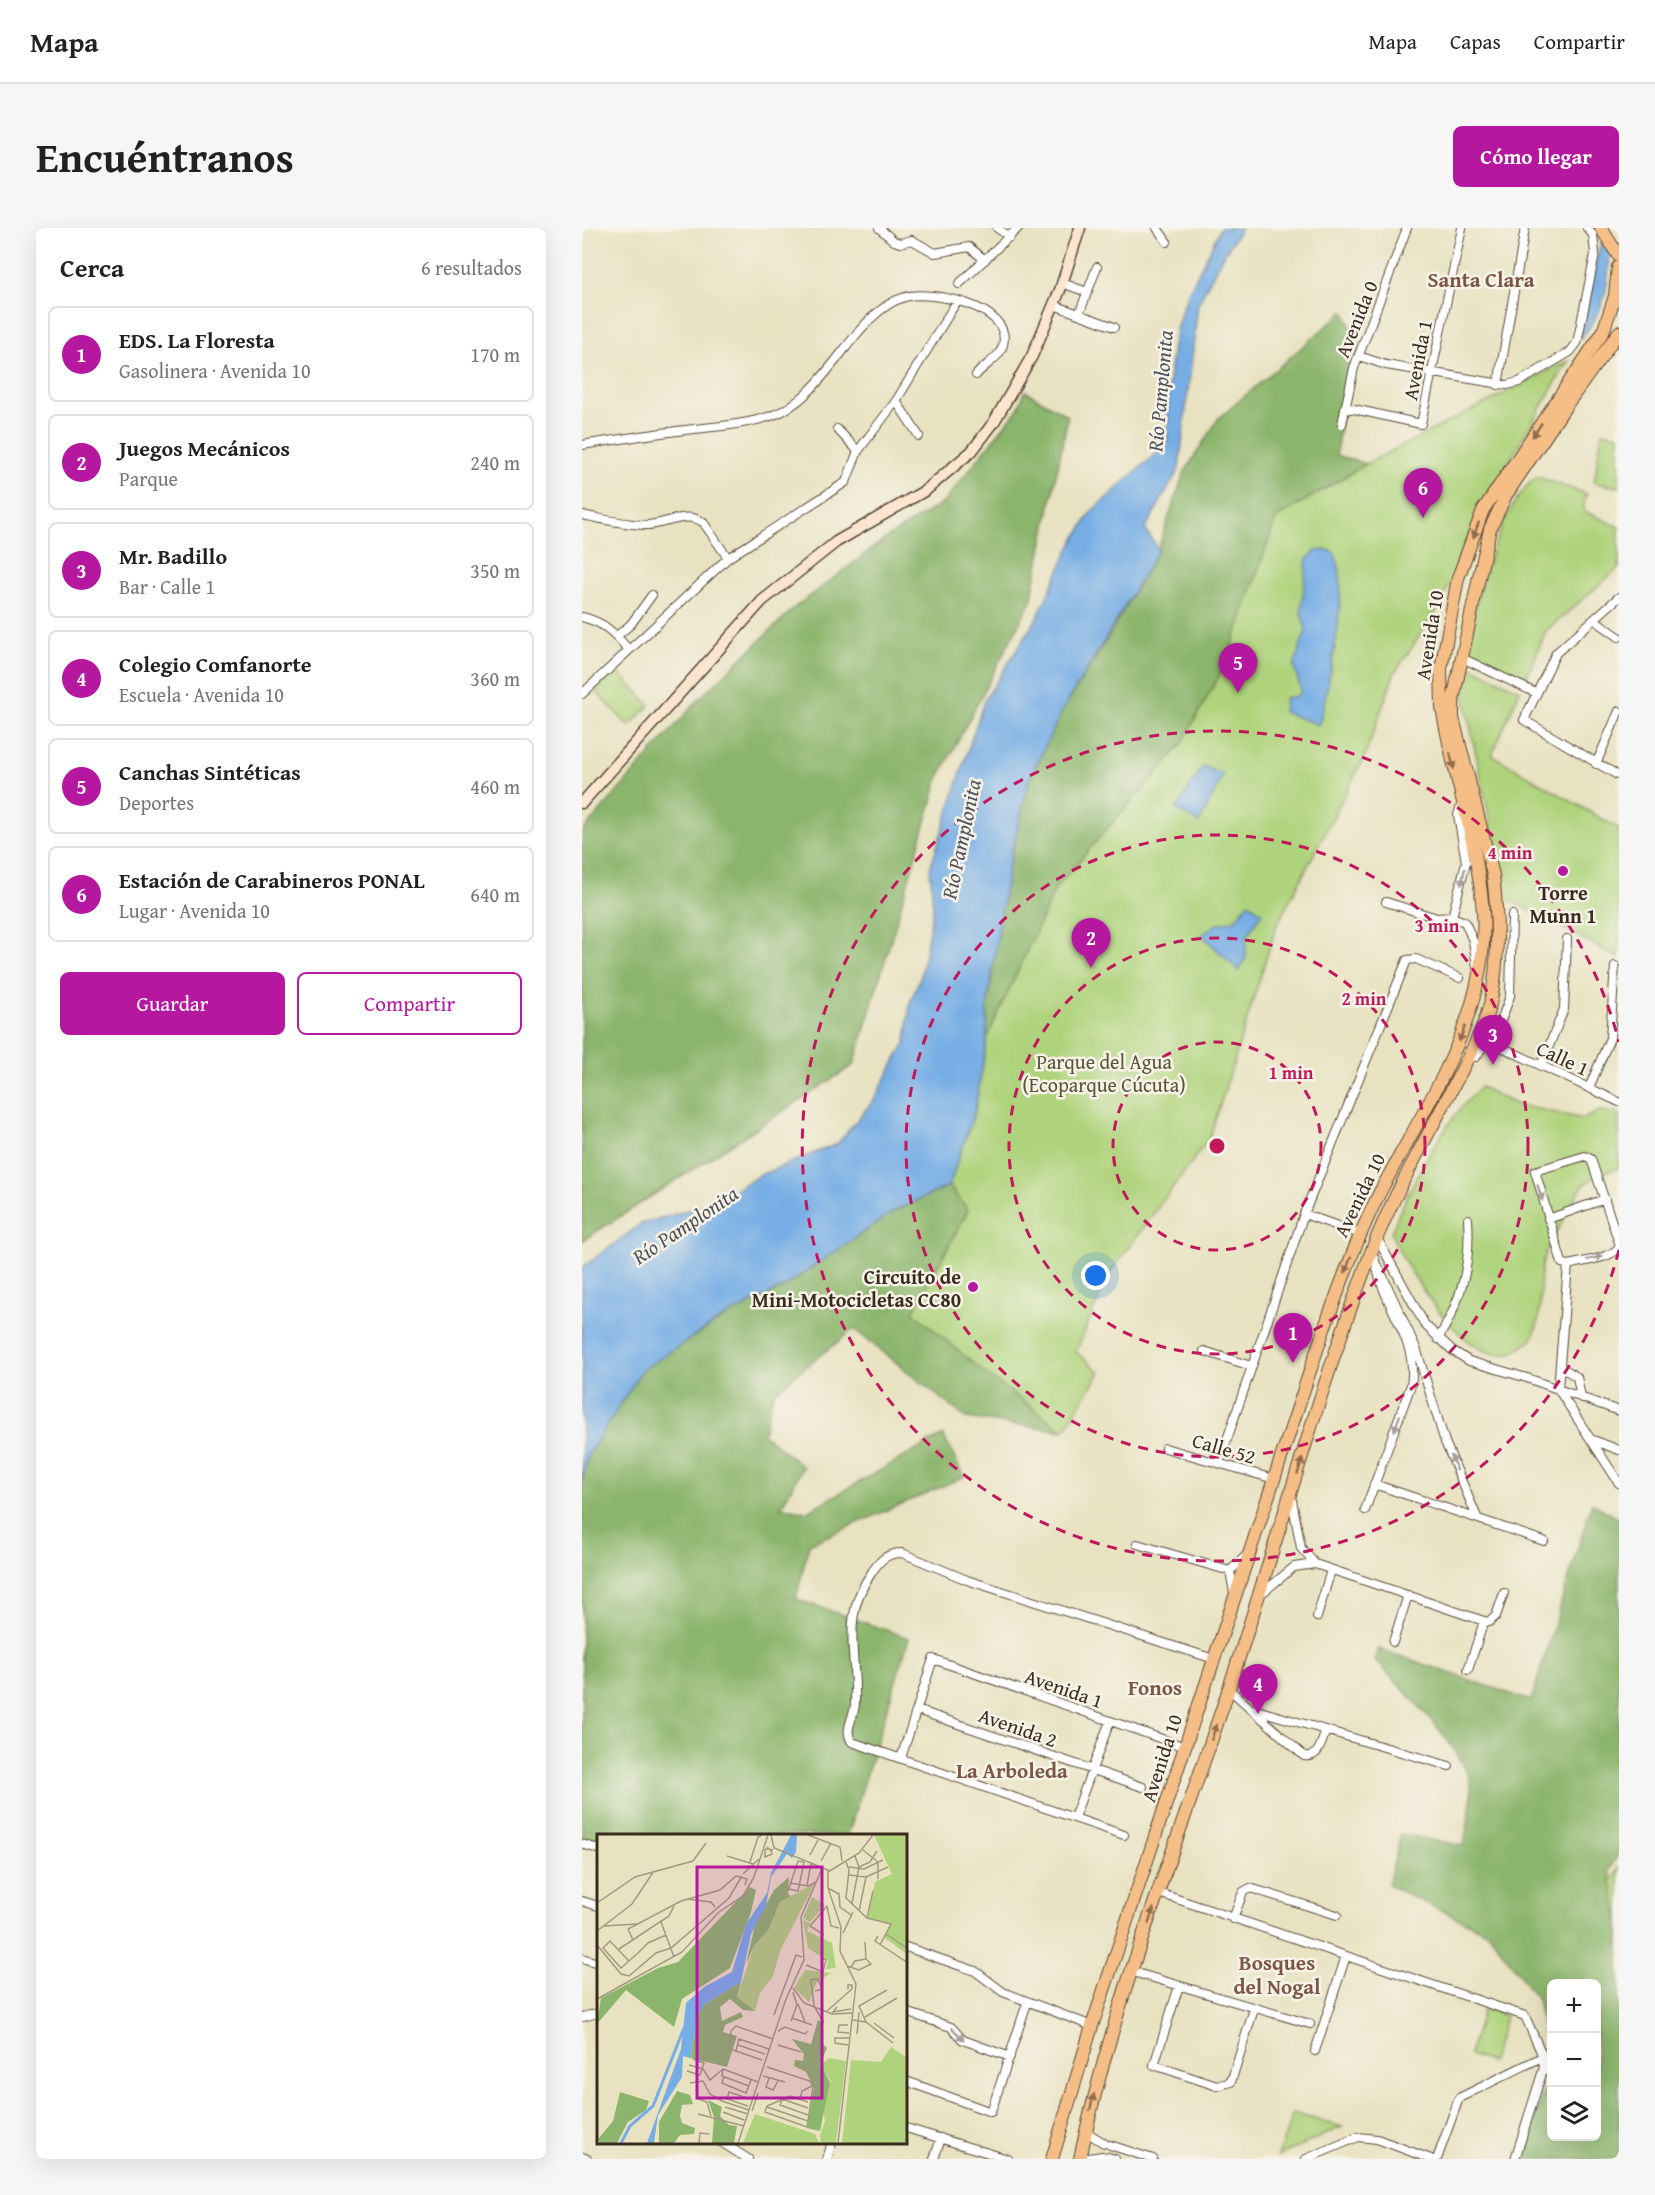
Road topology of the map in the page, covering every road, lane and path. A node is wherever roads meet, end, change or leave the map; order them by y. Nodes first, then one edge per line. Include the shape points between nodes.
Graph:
1 (879, 228) edge
2 (998, 228) edge
3 (1018, 228) edge
4 (1080, 228) edge
5 (1157, 228) edge
6 (1407, 228) edge
7 (1462, 228) edge
8 (1525, 228) edge
9 (1587, 228) edge
10 (1601, 228) edge
11 (1010, 237) junction
12 (1167, 242) dead end
13 (985, 260) junction
14 (1618, 261) edge
15 (1097, 267) dead end
16 (1062, 283) junction
17 (959, 284) dead end
18 (1087, 292) junction
19 (957, 301) junction
20 (1054, 304) junction
21 (1081, 309) dead end
22 (1114, 327) dead end
23 (1618, 337) edge
24 (1359, 356) junction
25 (1587, 367) junction
26 (1430, 372) junction
27 (976, 375) dead end
28 (1503, 385) junction
29 (896, 401) junction
30 (1345, 407) junction
31 (1342, 424) dead end
32 (837, 429) dead end
33 (919, 436) dead end
34 (582, 445) edge
35 (858, 452) junction
36 (1509, 481) junction
37 (582, 515) edge
38 (728, 558) junction
39 (652, 595) dead end
40 (1619, 597) edge
41 (582, 617) edge
42 (1595, 620) junction
43 (617, 636) junction
44 (1619, 637) edge
45 (629, 650) junction
46 (1462, 658) junction
47 (1536, 693) junction
48 (582, 694) edge
49 (1619, 711) edge
50 (1596, 764) junction
51 (1619, 776) edge
52 (1462, 802) junction
53 (582, 803) edge
54 (1386, 902) dead end
55 (1512, 915) dead end
56 (1452, 917) junction
57 (1567, 939) dead end
58 (1615, 966) dead end
59 (1460, 978) dead end
60 (1478, 978) junction
61 (1616, 983) edge
62 (1493, 1043) junction
63 (1468, 1057) junction
64 (1541, 1066) junction
65 (1589, 1089) junction
66 (1617, 1101) edge
67 (1605, 1199) junction
68 (1304, 1214) junction
69 (1468, 1219) dead end
70 (1548, 1219) junction
71 (1360, 1234) junction
72 (1377, 1238) junction
73 (1619, 1243) edge
74 (1619, 1247) edge
75 (1372, 1251) junction
76 (1377, 1264) junction
77 (1568, 1265) junction
78 (1379, 1278) junction
79 (1361, 1280) junction
80 (1438, 1339) junction
81 (1204, 1351) dead end
82 (1251, 1366) junction
83 (1561, 1367) junction
84 (1558, 1389) junction
85 (1581, 1397) junction
86 (1619, 1411) edge
87 (1593, 1440) junction
88 (1165, 1448) dead end
89 (1619, 1450) edge
90 (1219, 1463) junction
91 (1615, 1471) edge
92 (1274, 1479) junction
93 (1619, 1483) edge
94 (1374, 1484) junction
95 (1292, 1492) junction
96 (1365, 1510) dead end
97 (1477, 1517) junction
98 (1544, 1541) dead end
99 (1137, 1544) dead end
100 (1252, 1547) junction
101 (1273, 1549) junction
102 (1315, 1564) junction
103 (1244, 1569) junction
104 (1331, 1569) junction
105 (1230, 1571) junction
106 (1266, 1574) junction
107 (1504, 1593) dead end
108 (1408, 1595) junction
109 (1258, 1596) junction
110 (1235, 1597) junction
111 (1317, 1617) dead end
112 (1484, 1621) junction
113 (1393, 1642) dead end
114 (1214, 1659) junction
115 (1468, 1670) dead end
116 (1229, 1689) junction
117 (1253, 1709) junction
118 (917, 1710) junction
119 (1110, 1721) junction
120 (1326, 1730) junction
121 (1185, 1748) junction
122 (902, 1758) junction
123 (1449, 1766) dead end
124 (1091, 1770) junction
125 (1143, 1787) dead end
126 (1074, 1818) junction
127 (1124, 1835) dead end
128 (582, 1844) edge
129 (597, 1850) edge
130 (1159, 1893) junction
131 (582, 1901) edge
132 (597, 1906) edge
133 (1337, 1915) dead end
134 (1233, 1919) junction
135 (908, 1948) edge
136 (1346, 1956) junction
137 (582, 1958) edge
138 (597, 1963) edge
139 (1133, 1972) junction
140 (1179, 1986) junction
141 (1027, 2003) junction
142 (1254, 2010) junction
143 (597, 2013) edge
144 (908, 2013) edge
145 (582, 2017) edge
146 (1310, 2024) dead end
147 (1092, 2026) junction
148 (1315, 2051) dead end
149 (1010, 2057) junction
150 (1542, 2057) junction
151 (908, 2082) edge
152 (1086, 2127) junction
153 (908, 2129) edge
154 (940, 2138) junction
155 (724, 2144) edge
156 (831, 2144) edge
157 (582, 2157) edge
158 (1108, 2157) edge
159 (587, 2159) edge
160 (748, 2159) edge
161 (827, 2159) edge
162 (934, 2159) edge
163 (1008, 2159) edge
164 (1052, 2159) edge
165 (1081, 2159) edge
166 (1153, 2159) edge
167 (1306, 2159) edge
168 (1431, 2159) edge
169 (1437, 2159) edge
170 (1515, 2159) edge

1 - 13 street via 894,241 912,240 935,253 969,247
2 - 11 street
3 - 11 street
4 - 16 main road
5 - 12 street
6 - 24 street, Avenida 0
7 - 26 street, Avenida 1
8 - 28 street
9 - 28 street via 1593,235 1595,254 1577,343 1570,352 1519,382
10 - 14 main road
11 - 13 street
13 - 17 street
14 - 25 main road, Avenida 10 via 1610,317
15 - 18 street
16 - 18 street
16 - 20 main road
18 - 21 street
19 - 27 street via 985,311 1002,331 1004,342 999,354
19 - 29 street
19 - 34 street via 932,296 906,297 889,304 795,404 771,416
20 - 22 street
20 - 53 main road via 1032,356 994,422 972,451 926,489 836,542 762,601
23 - 25 main road, Avenida 10
24 - 26 street
24 - 30 street, Avenida 0
25 - 36 main road, Avenida 10
26 - 28 street
26 - 30 street, Avenida 1 via 1421,423
29 - 33 street
29 - 35 street
30 - 31 street, Avenida 0
32 - 35 street
35 - 38 street via 846,482
36 - 46 main road, Avenida 10 via 1490,529
36 -> 52 main road, Avenida 10 via 1483,510 1458,578 1441,669 1442,707
37 - 38 street via 651,525 681,516 696,519 703,522
38 - 45 street
39 - 43 street
40 - 42 street
41 - 43 street via 597,621
42 - 44 street
42 - 47 street via 1556,653
43 - 45 street
45 - 48 street
46 - 47 street
46 - 63 main road, Avenida 10 via 1453,718 1493,875 1497,920 1490,1005
47 - 50 street via 1524,720
49 - 50 street
50 - 51 street
52 -> 56 street via 1458,815 1466,862
52 - 60 main road, Avenida 10 via 1483,913
54 - 56 street via 1437,918
55 - 62 street via 1510,996
56 - 60 street via 1465,922 1469,929
57 - 64 street via 1564,1009
58 - 61 street
59 - 68 street via 1416,959 1407,960
60 -> 71 main road, Avenida 10 via 1452,1058
61 - 65 street via 1610,1038
62 - 63 street via 1485,1044 1476,1057
62 - 64 street, Calle 1
63 - 72 main road, Avenida 10
64 - 65 street, Calle 1
65 - 66 street, Calle 1
67 - 70 street
67 -> 70 street via 1589,1157 1536,1170 1534,1175
67 - 73 street
68 - 71 street
68 - 82 street
69 - 80 street via 1470,1250 1465,1283
70 - 77 street via 1561,1261
71 -> 92 main road, Avenida 10
72 - 75 main road, Avenida 10
72 - 80 street via 1418,1313
77 -> 74 street via 1615,1252
75 - 76 street
75 - 79 main road, Avenida 10
76 - 78 street
97 -> 76 street via 1445,1442 1416,1347 1386,1276
77 - 83 street
78 - 79 street
78 -> 94 street via 1409,1347 1413,1367 1411,1385
95 -> 79 main road, Avenida 10
80 - 84 street via 1469,1361
81 - 82 street
82 - 90 street
83 - 84 street
83 - 85 street via 1577,1377
84 - 85 street
84 - 87 street
85 - 86 street
87 - 89 street
87 - 91 street
88 - 90 street, Calle 52
90 - 92 street, Calle 52
91 - 93 street
92 - 100 main road, Avenida 10
94 - 96 street
94 - 97 street
95 - 101 main road, Avenida 10
95 - 102 street via 1295,1530 1301,1548
97 - 98 street
99 - 105 street
100 - 101 main road
100 - 103 main road, Avenida 10
100 - 105 street
101 - 106 main road, Avenida 10
102 - 104 street
102 - 109 street via 1294,1567
103 - 106 main road via 1256,1568
103 - 110 main road, Avenida 10
104 - 108 street
104 - 111 street
105 - 110 street
106 - 109 main road, Avenida 10
107 - 112 street via 1496,1616
108 - 112 street
108 - 113 street
109 - 116 main road, Avenida 10
110 - 114 main road, Avenida 10
112 - 115 street
114 - 121 main road, Avenida 10
114 - 122 street via 977,1584 902,1553 891,1554 873,1570 853,1609 855,1703 848,1732 852,1742
116 - 117 street
130 -> 116 main road, Avenida 10
117 - 120 street
117 - 120 street via 1304,1756 1318,1753
118 - 119 street, Avenida 1 via 933,1659
118 - 122 street
118 - 124 street, Avenida 2
119 - 121 street, Avenida 1
119 - 124 street
120 - 123 street
121 - 147 main road, Avenida 10
122 - 126 street
124 - 125 street, Avenida 2
124 - 126 street
126 - 127 street
128 - 129 street
130 - 134 street
139 -> 130 main road, Avenida 10
131 - 132 street
133 - 134 street via 1251,1888 1243,1892
134 - 136 street
135 - 141 street via 975,1971 1003,1992
136 - 148 street
136 - 150 street via 1522,2013
137 - 138 street
139 - 140 street
152 -> 139 main road, Avenida 10
140 - 142 street
140 - 142 street via 1154,2065 1217,2086 1231,2082
141 - 147 street
141 - 149 street
142 - 146 street
143 - 145 street
144 -> 149 street via 951,2026 963,2040
147 - 164 main road, Avenida 10
149 - 151 street via 991,2112
150 - 169 street via 1459,2098
150 - 170 street via 1544,2067
152 - 165 main road, Avenida 10
152 - 166 street via 1091,2135 1107,2144
153 - 154 street
154 - 162 street
154 - 163 street
155 - 160 street
156 - 161 street
157 - 159 street
158 - 165 street
167 - 168 street via 1358,2137 1377,2139

